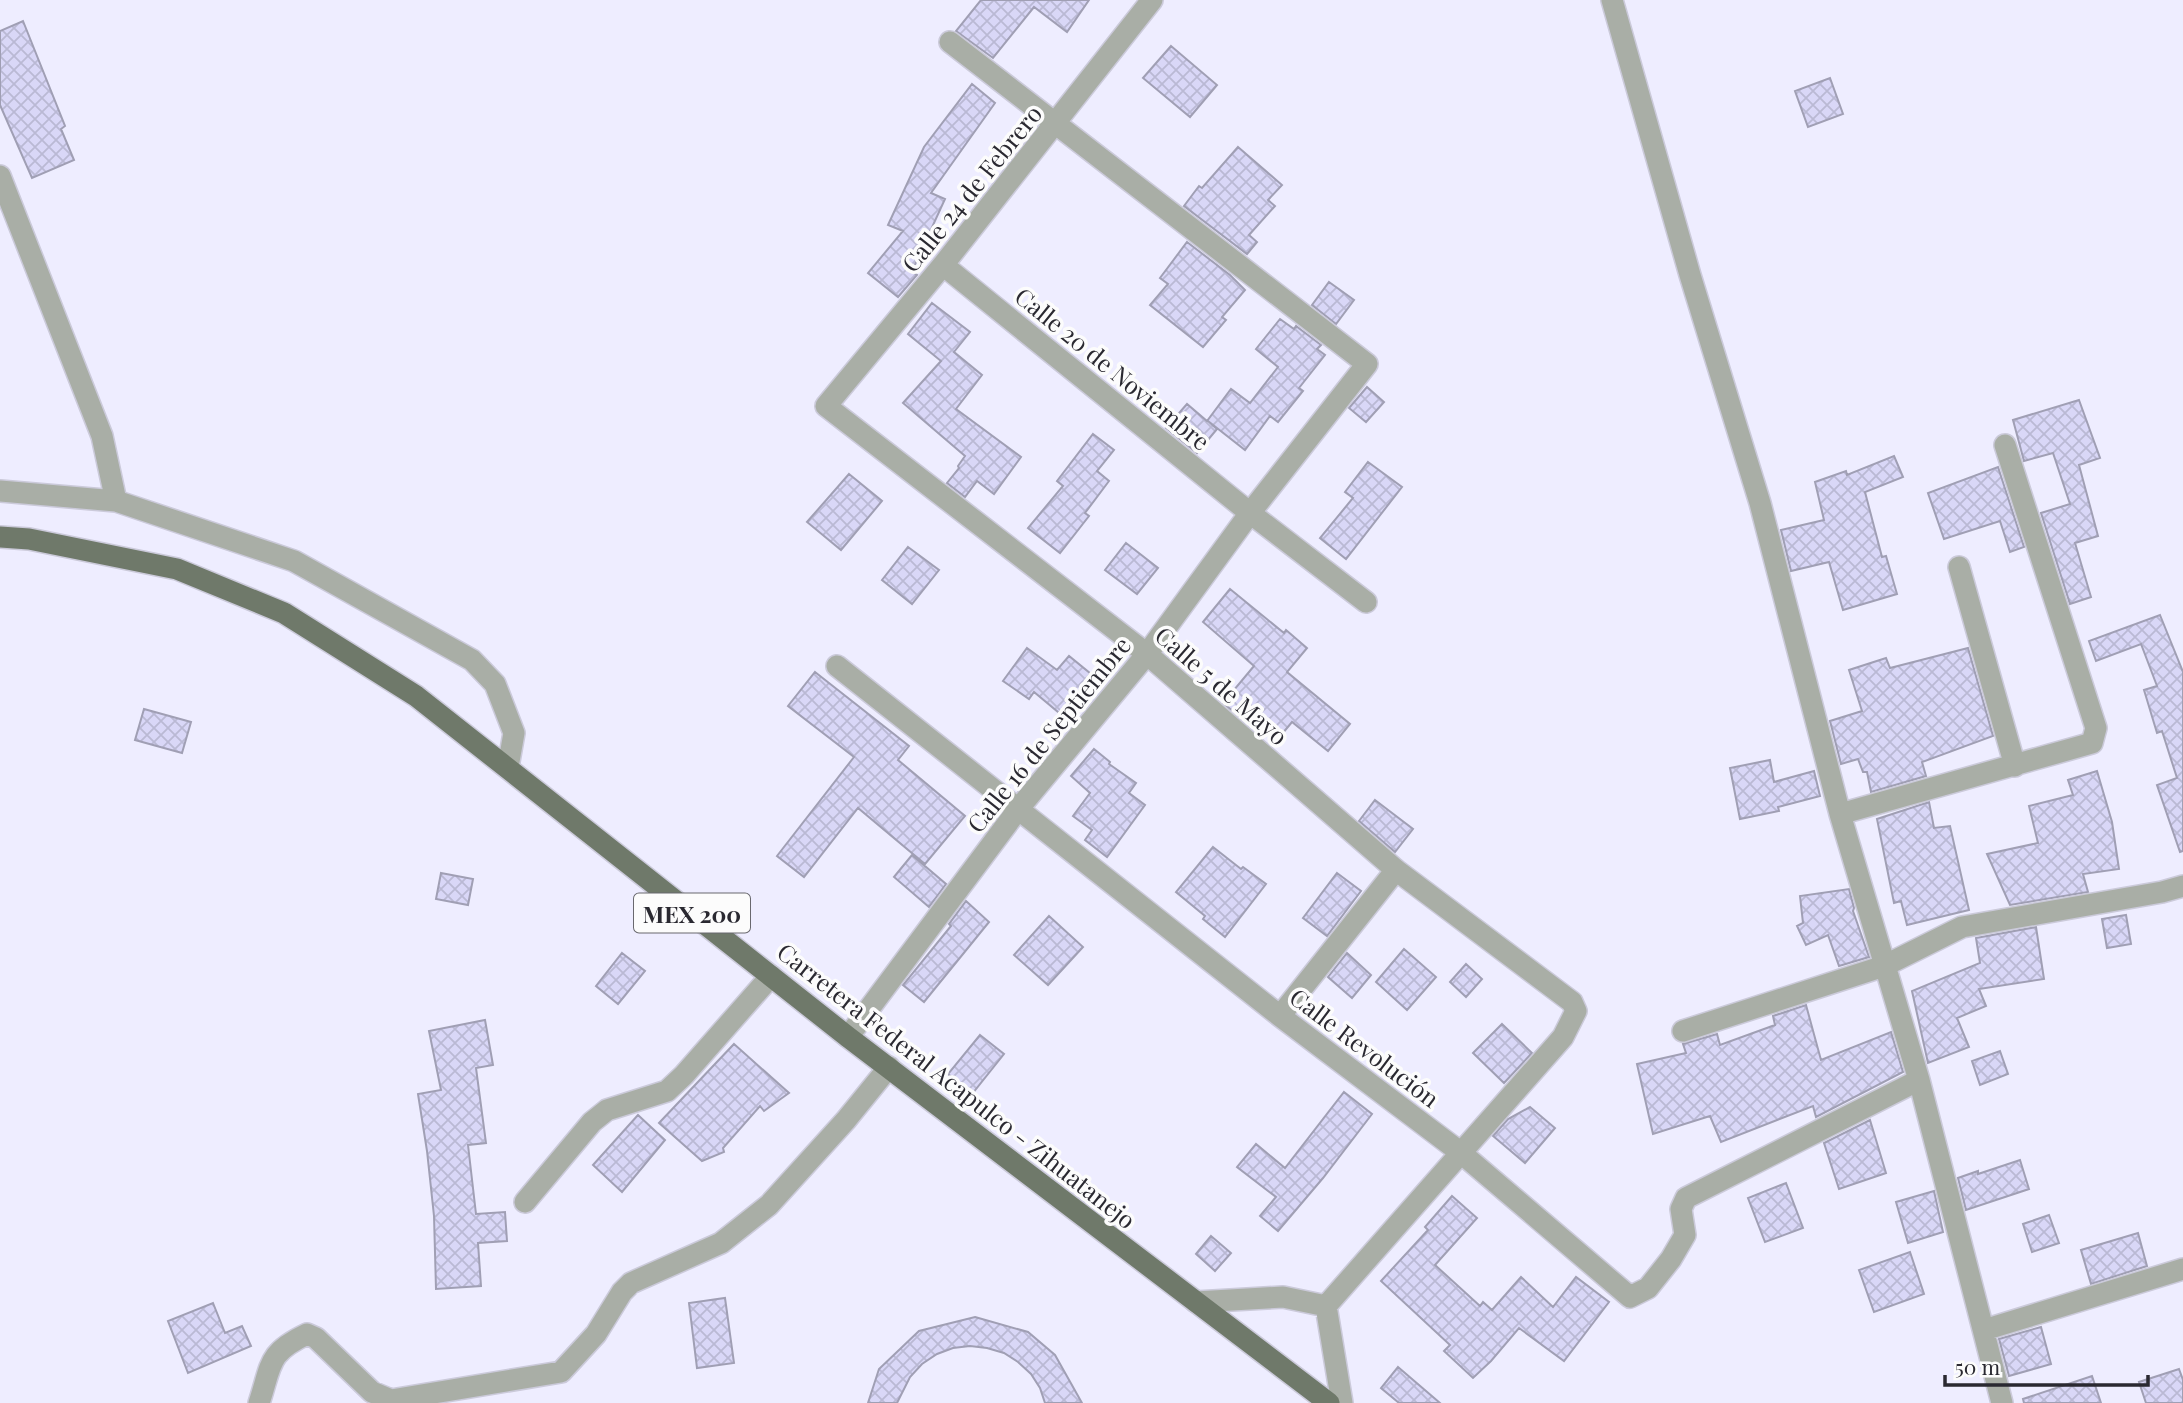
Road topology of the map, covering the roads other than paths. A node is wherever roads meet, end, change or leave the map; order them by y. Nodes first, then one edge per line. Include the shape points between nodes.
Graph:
1 (1152, 0) edge
2 (1612, 0) edge
3 (950, 42) dead end
4 (1056, 123) junction
5 (0, 176) edge
6 (943, 265) junction
7 (826, 406) joint
8 (2005, 445) dead end
9 (0, 491) edge
10 (117, 501) junction
11 (1250, 513) junction
12 (0, 537) edge
13 (1959, 567) dead end
14 (1366, 602) dead end
15 (1147, 654) junction
16 (837, 666) dead end
17 (2015, 766) junction
18 (508, 767) junction
19 (1019, 808) junction
20 (1840, 814) junction
21 (1396, 870) junction
22 (2183, 886) edge
23 (1884, 966) junction
24 (771, 975) junction
25 (1280, 1016) junction
26 (1684, 1031) dead end
27 (848, 1037) junction
28 (889, 1067) junction
29 (1919, 1080) junction
30 (1460, 1152) junction
31 (525, 1202) dead end
32 (2183, 1269) edge
33 (1196, 1302) junction
34 (1326, 1306) junction
35 (1984, 1331) junction
36 (259, 1403) edge
37 (1329, 1403) edge
38 (1342, 1403) edge
39 (2002, 1403) edge

1 - 4 street, Calle 24 de Febrero
2 - 20 street via 1760,503
3 - 4 street
4 - 6 street, Calle 24 de Febrero
4 - 11 street, Calle 16 de Septiembre via 1367,364
5 - 10 street via 102,436
6 - 7 street, Calle 24 de Febrero
6 - 11 street, Calle 20 de Noviembre
7 - 15 street, Calle 5 de Mayo
8 - 17 street via 2096,728 2092,743
9 - 10 street
10 - 18 street via 294,561 471,660 495,684 514,733
11 - 14 street, Calle 20 de Noviembre
11 - 15 street, Calle 16 de Septiembre
12 - 18 main road, Carretera Federal Acapulco - Zihuatanejo / MEX 200 via 177,569 284,613 416,696
13 - 17 street
15 - 19 street, Calle 16 de Septiembre
15 - 21 street, Calle 5 de Mayo
16 - 19 street, Calle Revolución
17 - 20 street
18 - 24 main road, Carretera Federal Acapulco - Zihuatanejo / MEX 200
19 - 25 street, Calle Revolución
19 - 27 street, Calle 16 de Septiembre
20 - 23 street
21 - 25 street
21 - 30 street, Calle 5 de Mayo via 1572,1002 1576,1011 1563,1037
22 - 23 street via 1962,928
23 - 26 street
23 - 29 street
24 - 27 main road, Carretera Federal Acapulco - Zihuatanejo / MEX 200
24 - 31 street via 667,1091 607,1110
25 - 30 street, Calle Revolución
27 - 28 main road, Carretera Federal Acapulco - Zihuatanejo / MEX 200
28 - 33 main road, Carretera Federal Acapulco - Zihuatanejo / MEX 200
28 - 36 street via 769,1205 721,1243 631,1283 596,1334 561,1372 391,1400 372,1392 307,1334 285,1344 274,1356
29 - 30 street, Calle Revolución via 1686,1198 1681,1209 1685,1235 1648,1288 1630,1297
29 - 35 street
30 - 34 street
32 - 35 street
33 - 34 street via 1283,1297
33 - 37 main road, Carretera Federal Acapulco - Zihuatanejo / MEX 200
34 - 38 street
35 - 39 street

